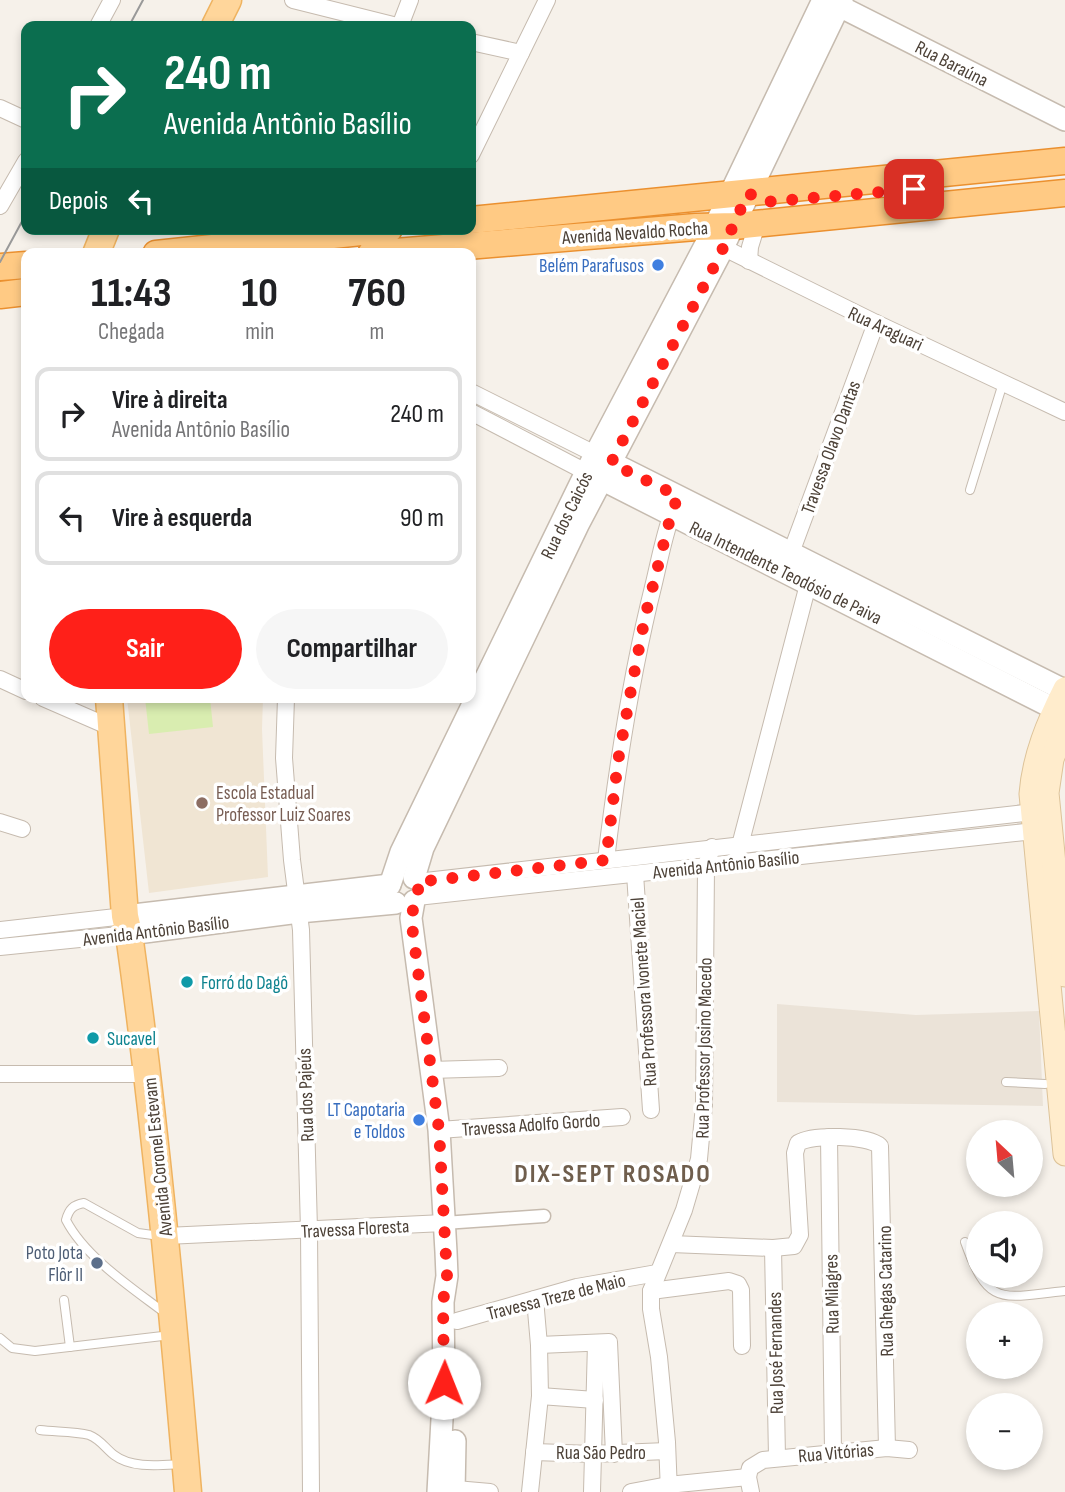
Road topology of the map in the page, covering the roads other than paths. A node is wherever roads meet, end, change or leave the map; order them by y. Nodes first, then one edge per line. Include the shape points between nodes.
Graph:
1 (112, 0) edge
2 (229, 0) edge
3 (293, 0) edge
4 (410, 0) edge
5 (547, 0) edge
6 (826, 3) edge
7 (101, 21) edge
8 (218, 21) edge
9 (379, 21) edge
10 (401, 21) edge
11 (476, 43) edge
12 (521, 53) junction
13 (0, 108) edge
14 (21, 118) edge
15 (1065, 120) edge
16 (476, 145) edge
17 (1065, 161) edge
18 (21, 170) edge
19 (963, 172) junction
20 (1058, 192) edge
21 (875, 193) dead end
22 (0, 206) edge
23 (735, 219) junction
24 (476, 220) edge
25 (300, 235) edge
26 (201, 248) edge
27 (457, 248) edge
28 (749, 261) junction
29 (21, 265) edge
30 (0, 267) edge
31 (876, 323) junction
32 (1003, 383) junction
33 (476, 395) edge
34 (1065, 412) edge
35 (476, 414) edge
36 (599, 467) junction
37 (970, 490) dead end
38 (675, 506) junction
39 (788, 562) junction
40 (811, 573) junction
41 (0, 679) edge
42 (21, 689) edge
43 (54, 703) edge
44 (110, 703) edge
45 (286, 703) edge
46 (1063, 703) edge
47 (112, 728) junction
48 (0, 822) edge
49 (1046, 826) edge
50 (22, 829) dead end
51 (741, 844) junction
52 (712, 848) junction
53 (606, 860) junction
54 (734, 863) junction
55 (706, 866) junction
56 (635, 874) junction
57 (406, 894) junction
58 (298, 904) junction
59 (127, 925) junction
60 (0, 930) edge
61 (0, 947) edge
62 (1065, 975) edge
63 (499, 1068) dead end
64 (430, 1070) junction
65 (0, 1074) edge
66 (149, 1074) junction
67 (1006, 1082) dead end
68 (1057, 1085) edge
69 (651, 1110) dead end
70 (622, 1117) dead end
71 (439, 1130) junction
72 (829, 1137) junction
73 (1065, 1154) edge
74 (544, 1216) dead end
75 (444, 1223) junction
76 (309, 1230) junction
77 (166, 1236) junction
78 (965, 1242) dead end
79 (671, 1244) junction
80 (773, 1248) junction
81 (657, 1273) junction
82 (447, 1276) junction
83 (651, 1291) junction
84 (1065, 1291) edge
85 (535, 1299) junction
86 (64, 1300) dead end
87 (457, 1321) junction
88 (174, 1327) junction
89 (0, 1338) edge
90 (596, 1343) junction
91 (539, 1345) junction
92 (741, 1346) dead end
93 (70, 1347) junction
94 (540, 1396) junction
95 (595, 1401) junction
96 (40, 1430) dead end
97 (887, 1448) junction
98 (909, 1450) dead end
99 (667, 1451) junction
100 (833, 1451) junction
101 (534, 1452) junction
102 (593, 1454) junction
103 (614, 1454) junction
104 (770, 1459) junction
105 (186, 1464) junction
106 (750, 1484) edge
107 (668, 1489) edge
108 (446, 1490) edge
109 (188, 1492) edge
110 (312, 1492) edge
111 (490, 1492) edge
112 (530, 1492) edge
113 (592, 1492) edge
114 (631, 1492) edge

1 - 7 street
2 - 8 main road
3 - 9 street
4 - 10 street
5 - 12 street
6 - 15 street, Rua Baraúna
6 - 23 street, Rua dos Caicós
11 - 12 street
12 - 16 street
13 - 14 street
17 - 19 highway, Avenida Nevaldo Rocha
18 - 22 street
19 - 21 lane via 914,189
19 - 23 highway, Avenida Nevaldo Rocha
20 - 23 highway, Avenida Nevaldo Rocha
23 - 24 highway, Avenida Nevaldo Rocha
23 - 27 highway, Avenida Nevaldo Rocha
23 - 28 street, Rua Araguari
23 - 28 street via 750,247
23 - 36 street, Rua dos Caicós
25 - 26 highway
28 - 31 street, Rua Araguari
29 - 30 highway
31 - 32 street, Rua Araguari
31 - 39 street, Travessa Olavo Dantas
32 - 34 street, Rua Araguari
32 - 37 lane
33 - 36 street, Rua Intendente Teodósio de Paiva
35 - 36 street, Rua Intendente Teodósio de Paiva
36 - 38 street, Rua Intendente Teodósio de Paiva
36 - 57 street, Rua dos Caicós
38 - 39 street, Rua Intendente Teodósio de Paiva
38 - 53 street via 628,702
39 - 40 street, Rua Intendente Teodósio de Paiva
40 - 46 street, Rua Intendente Teodósio de Paiva
40 - 51 street
41 - 42 street
43 - 47 street
44 - 47 main road, Avenida Coronel Estevam
45 - 58 street, Rua dos Pajeús via 284,758
46 - 49 main road via 1048,780
47 - 59 main road, Avenida Coronel Estevam
48 - 50 street
49 - 51 street, Avenida Antônio Basílio
49 - 54 street, Avenida Antônio Basílio
49 - 62 main road
49 - 68 main road
51 - 52 street, Avenida Antônio Basílio
51 - 54 street
52 - 53 street, Avenida Antônio Basílio
52 - 55 street, Rua Professor Josino Macedo
53 - 57 street, Avenida Antônio Basílio
54 - 55 street, Avenida Antônio Basílio
55 - 56 street, Avenida Antônio Basílio
55 - 79 street, Rua Professor Josino Macedo via 702,1135 693,1181
56 - 57 street, Avenida Antônio Basílio
56 - 69 street, Rua Professora Ivonete Maciel
57 - 58 street, Avenida Antônio Basílio
57 - 64 street, Rua dos Caicós
58 - 59 street, Avenida Antônio Basílio
58 - 76 street, Rua dos Pajeús
59 - 60 street, Avenida Antônio Basílio
59 - 61 street, Avenida Antônio Basílio
59 - 66 main road, Avenida Coronel Estevam
63 - 64 street
64 - 71 street, Rua dos Caicós
65 - 66 street
66 - 77 main road, Avenida Coronel Estevam
67 - 68 lane
68 - 73 main road
70 - 71 street, Travessa Adolfo Gordo
71 - 75 street, Rua dos Caicós
72 - 80 street via 798,1143 799,1240 794,1246
72 - 97 street, Rua Ghegas Catarino via 871,1141 882,1150
72 - 100 street, Rua Milagres
74 - 75 street, Travessa Floresta
75 - 76 street, Travessa Floresta
75 - 82 street, Rua dos Caicós
76 - 77 street, Travessa Floresta
76 - 110 street, Rua dos Pajeús
77 - 88 main road, Avenida Coronel Estevam
77 - 88 lane via 138,1233 85,1203 75,1205 66,1220 74,1236
78 - 84 lane via 978,1275 997,1295
79 - 80 street
79 - 81 street, Rua Professor Josino Macedo
80 - 104 street, Rua José Fernandes
81 - 83 street, Rua Professor Josino Macedo
81 - 85 street, Travessa Treze de Maio via 600,1281
82 - 87 street, Rua dos Caicós
82 - 108 street, Rua dos Caicós via 443,1302
83 - 92 street via 729,1281 738,1284
83 - 99 street, Rua Professor Josino Macedo
85 - 87 street, Travessa Treze de Maio
85 - 91 street
86 - 93 lane
87 - 108 street, Rua dos Caicós
88 - 93 lane
88 - 105 main road, Avenida Coronel Estevam
89 - 93 lane via 22,1351
90 - 91 street
90 - 95 street
90 - 103 street via 610,1342
91 - 94 street
94 - 95 street
94 - 101 street
95 - 102 street
96 - 105 lane via 88,1435 122,1460 153,1466
97 - 98 street, Rua Vitórias
97 - 100 street, Rua Vitórias
99 - 103 street, Rua São Pedro
99 - 107 street, Rua Professor Josino Macedo
100 - 104 street, Rua Vitórias
101 - 102 street, Rua São Pedro
101 - 112 street
102 - 103 street, Rua São Pedro
102 - 113 street
104 - 106 street via 753,1465
105 - 109 main road, Avenida Coronel Estevam
106 - 107 street
107 - 114 street
108 - 111 street

